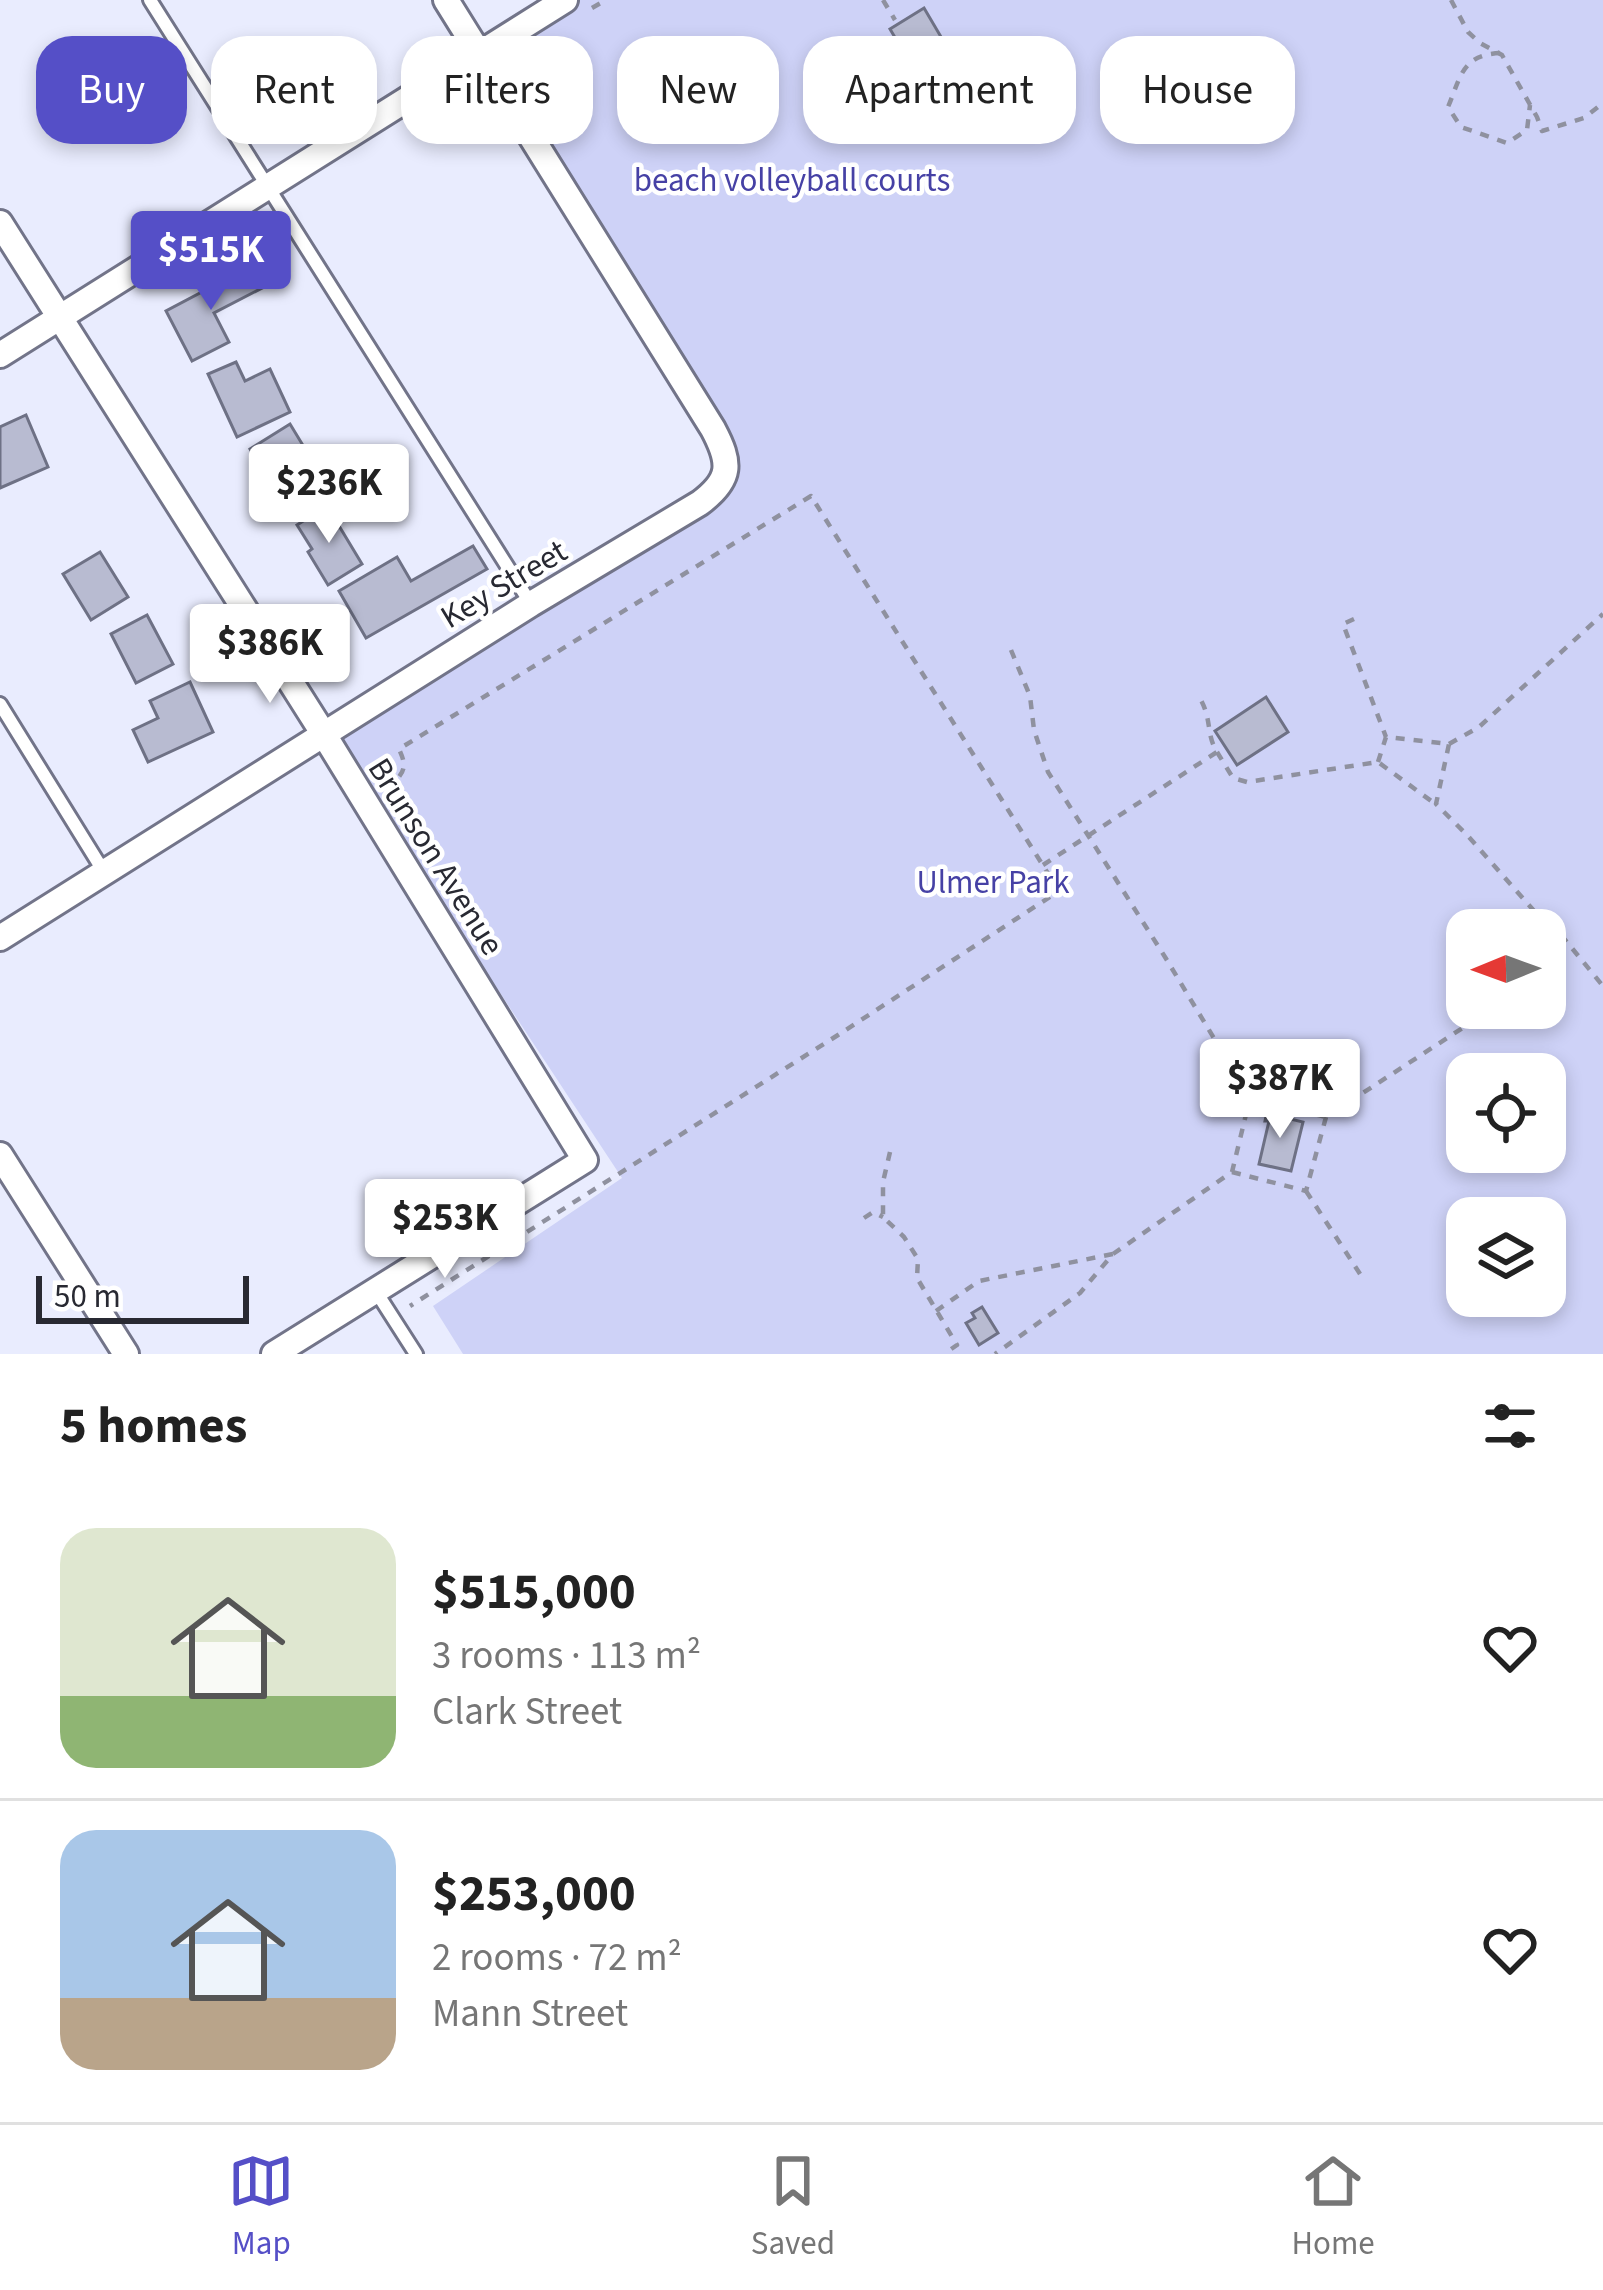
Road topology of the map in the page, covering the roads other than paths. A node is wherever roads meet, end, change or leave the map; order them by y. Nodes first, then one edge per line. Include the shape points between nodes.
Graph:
1 (150, 0) edge
2 (446, 0) edge
3 (572, 8) edge
4 (469, 36) edge
5 (516, 36) edge
6 (401, 103) edge
7 (536, 144) edge
8 (267, 187) junction
9 (0, 223) edge
10 (59, 318) junction
11 (0, 355) edge
12 (531, 604) junction
13 (0, 704) edge
14 (323, 733) junction
15 (104, 872) junction
16 (0, 938) edge
17 (0, 1155) edge
18 (375, 1290) junction
19 (126, 1354) edge
20 (274, 1354) edge
21 (416, 1354) edge

1 - 8 lane
2 - 4 street
3 - 5 street
6 - 8 street
7 - 12 street, Key Street via 713,429 726,468 700,503
8 - 10 street
8 - 12 lane
9 - 10 street, Brunson Avenue
10 - 11 street
10 - 14 street, Brunson Avenue
12 - 14 street, Key Street
13 - 15 lane
14 - 15 street, Key Street
14 - 18 street, Brunson Avenue via 585,1160
15 - 16 street, Key Street
17 - 19 street
18 - 20 street
18 - 21 lane

